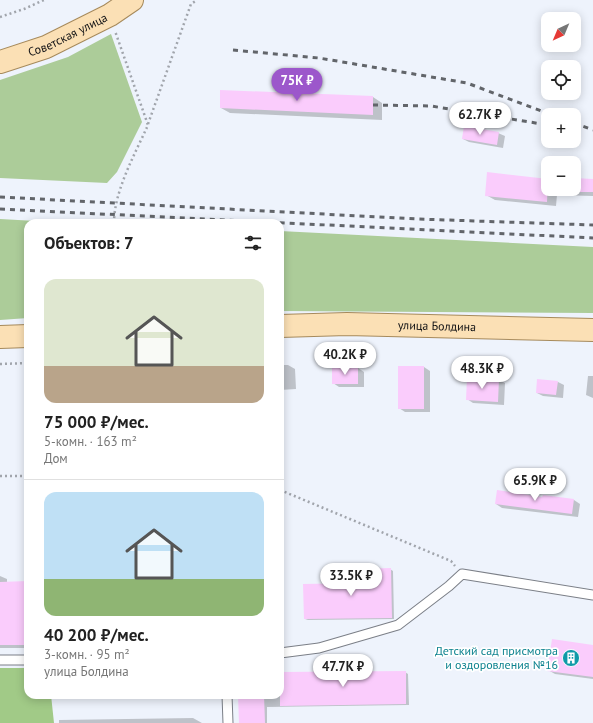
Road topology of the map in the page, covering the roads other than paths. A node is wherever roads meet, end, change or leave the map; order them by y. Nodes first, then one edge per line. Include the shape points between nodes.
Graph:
1 (132, 0) edge
2 (0, 62) edge
3 (284, 326) edge
4 (593, 330) edge
5 (24, 336) edge
6 (0, 337) edge
7 (593, 595) edge
8 (284, 652) edge
9 (0, 660) edge
10 (24, 660) edge
11 (227, 699) edge
12 (228, 723) edge

1 - 2 main road, Советская улица via 110,15 46,47
3 - 4 main road, улица Болдина via 347,324
5 - 6 main road
7 - 8 lane via 462,574 398,625 320,648
9 - 10 lane
11 - 12 lane

